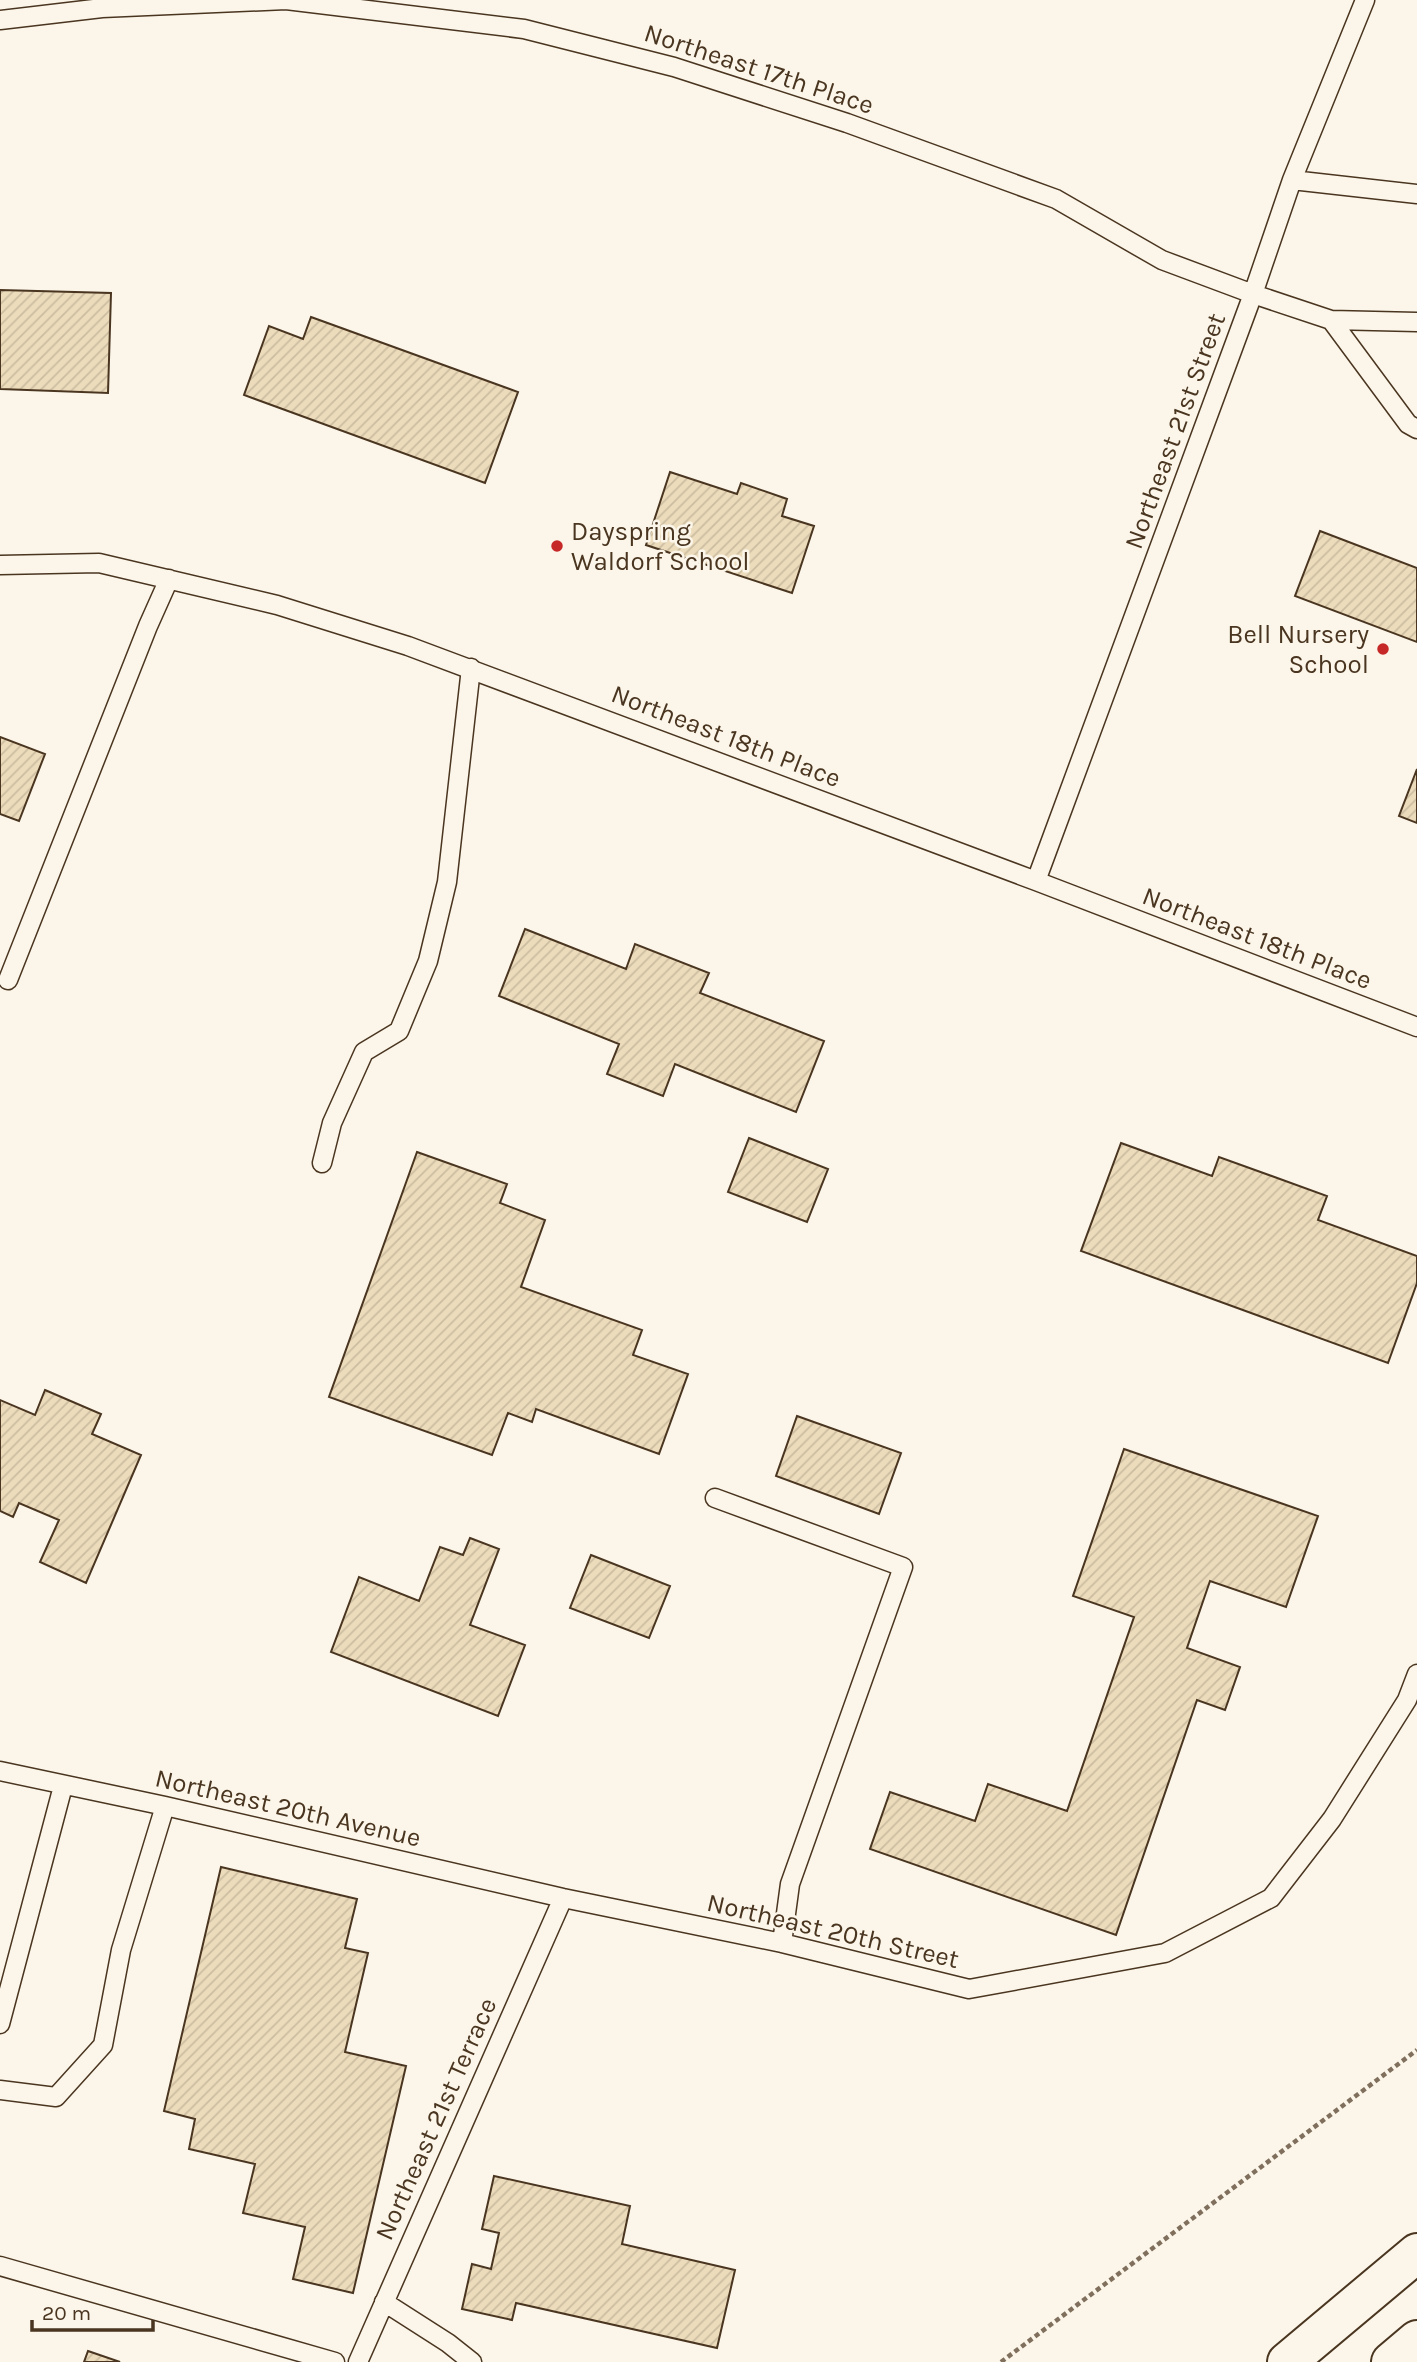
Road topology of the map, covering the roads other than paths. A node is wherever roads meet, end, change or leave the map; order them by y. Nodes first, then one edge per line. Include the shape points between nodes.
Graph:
1 (1365, 0) edge
2 (0, 20) edge
3 (1292, 180) junction
4 (1417, 194) edge
5 (1253, 295) junction
6 (1331, 320) junction
7 (1417, 321) edge
8 (1417, 429) edge
9 (0, 565) edge
10 (169, 579) junction
11 (471, 668) junction
12 (1036, 881) junction
13 (8, 980) dead end
14 (1417, 1027) edge
15 (322, 1163) dead end
16 (715, 1498) dead end
17 (1417, 1674) edge
18 (0, 1771) edge
19 (63, 1786) junction
20 (166, 1806) junction
21 (563, 1898) junction
22 (782, 1943) junction
23 (0, 2024) edge
24 (0, 2090) edge
25 (1417, 2253) edge
26 (0, 2266) edge
27 (384, 2302) junction
28 (1417, 2340) edge
29 (335, 2362) edge
30 (358, 2362) edge
31 (472, 2362) edge
32 (1287, 2362) edge
33 (1391, 2362) edge

1 - 3 lane, Northeast 21st Street
2 - 5 lane, Northeast 17th Place via 102,8 286,0 524,29 674,67 900,142 1056,199 1162,260
3 - 4 lane
3 - 5 lane, Northeast 21st Street
5 - 6 lane, Northeast 17th Place
5 - 12 lane, Northeast 21st Street
6 - 7 lane, Northeast 17th Place
6 - 8 lane via 1408,424
9 - 10 lane, Northeast 18th Place via 99,563
10 - 11 lane, Northeast 18th Place via 277,605
10 - 13 lane
11 - 12 lane, Northeast 18th Place
11 - 15 lane via 447,882 428,961 399,1031 364,1052 332,1123
12 - 14 lane, Northeast 18th Place
16 - 22 lane via 903,1567 790,1884
17 - 22 lane, Northeast 20th Street via 1407,1700 1332,1819 1271,1899 1165,1953 969,1989
18 - 19 lane, Northeast 20th Avenue
19 - 20 lane, Northeast 20th Avenue
19 - 23 lane
20 - 21 lane, Northeast 20th Avenue
20 - 24 lane via 121,1950 103,2045 56,2097
21 - 22 lane, Northeast 20th Street
21 - 27 lane, Northeast 21st Terrace
25 - 32 highway
26 - 29 lane
27 - 30 lane, Northeast 21st Terrace
27 - 31 lane
28 - 33 highway

